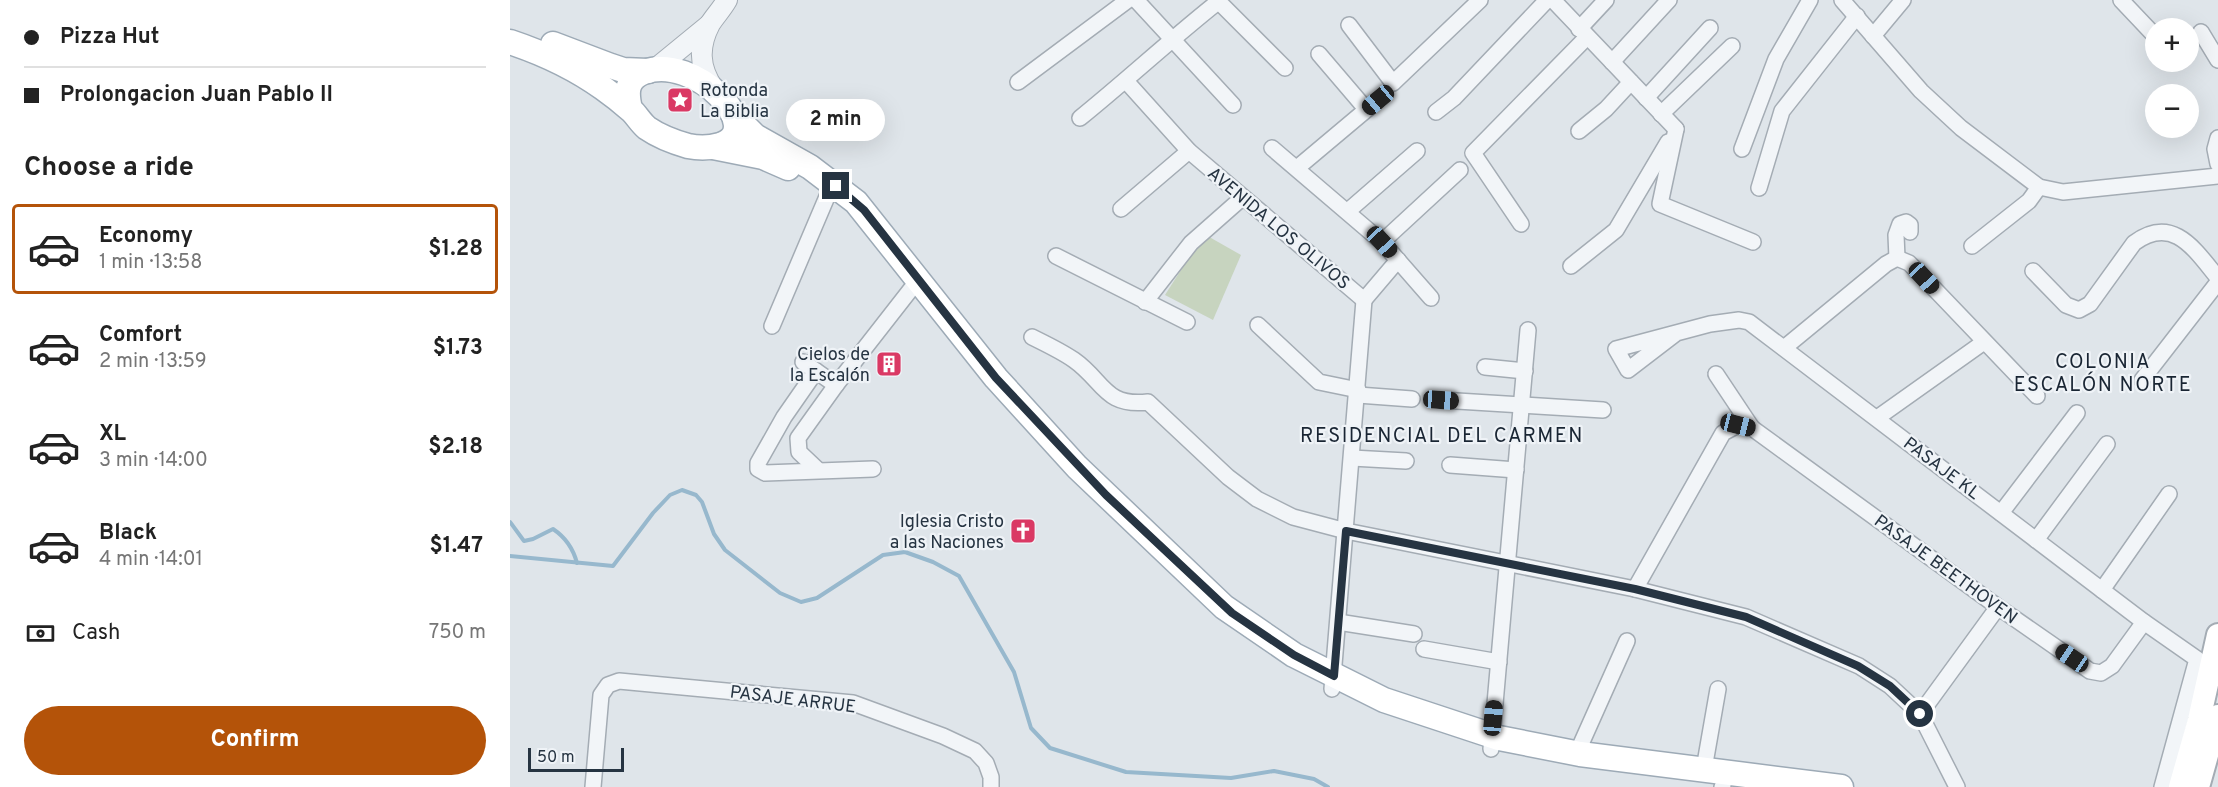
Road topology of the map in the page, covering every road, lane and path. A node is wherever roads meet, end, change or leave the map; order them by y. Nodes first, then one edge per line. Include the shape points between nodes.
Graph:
1 (727, 0) edge
2 (1128, 0) edge
3 (1136, 0) edge
4 (1480, 0) edge
5 (1547, 0) edge
6 (1553, 0) edge
7 (1606, 0) edge
8 (1669, 0) edge
9 (1810, 0) edge
10 (1842, 0) edge
11 (1904, 0) edge
12 (2121, 0) edge
13 (1218, 1) edge
14 (1857, 16) junction
15 (711, 23) junction
16 (1349, 25) dead end
17 (2145, 25) edge
18 (510, 28) edge
19 (1710, 28) dead end
20 (2201, 32) dead end
21 (1583, 33) junction
22 (1873, 36) junction
23 (1172, 38) junction
24 (510, 42) edge
25 (1732, 46) dead end
26 (1319, 54) dead end
27 (2218, 60) edge
28 (1612, 62) junction
29 (1285, 68) dead end
30 (651, 70) junction
31 (1126, 81) junction
32 (1018, 82) dead end
33 (1631, 82) junction
34 (713, 88) junction
35 (1646, 98) junction
36 (1233, 105) dead end
37 (630, 109) junction
38 (1436, 112) dead end
39 (733, 114) junction
40 (1661, 114) junction
41 (1080, 118) dead end
42 (1676, 129) junction
43 (1579, 131) dead end
44 (2218, 138) edge
45 (712, 147) junction
46 (1272, 147) dead end
47 (1742, 149) dead end
48 (1189, 151) junction
49 (1417, 151) dead end
50 (2218, 164) edge
51 (1297, 168) junction
52 (1460, 170) dead end
53 (2218, 177) edge
54 (2039, 187) junction
55 (1759, 188) dead end
56 (828, 192) junction
57 (1242, 198) junction
58 (1121, 209) dead end
59 (1348, 211) junction
60 (1521, 224) dead end
61 (1910, 232) dead end
62 (1382, 242) junction
63 (1753, 242) dead end
64 (1972, 246) dead end
65 (1056, 256) dead end
66 (1897, 258) junction
67 (1398, 260) junction
68 (1571, 266) dead end
69 (2032, 272) dead end
70 (2218, 280) edge
71 (911, 289) junction
72 (1431, 298) dead end
73 (1364, 300) junction
74 (1145, 302) junction
75 (1187, 322) dead end
76 (1258, 325) dead end
77 (772, 326) dead end
78 (1528, 330) dead end
79 (1675, 334) dead end
80 (1032, 337) dead end
81 (1984, 342) junction
82 (1784, 348) junction
83 (1485, 367) dead end
84 (1525, 371) junction
85 (1716, 374) dead end
86 (2142, 380) dead end
87 (836, 385) junction
88 (1358, 392) junction
89 (2037, 396) dead end
90 (1412, 399) dead end
91 (1441, 400) dead end
92 (1522, 405) junction
93 (1603, 410) dead end
94 (2078, 413) dead end
95 (1877, 418) junction
96 (1745, 426) junction
97 (2107, 444) dead end
98 (1352, 458) junction
99 (1406, 461) dead end
100 (1450, 465) dead end
101 (873, 469) dead end
102 (818, 470) junction
103 (1516, 470) junction
104 (2169, 494) dead end
105 (2001, 513) junction
106 (1346, 531) junction
107 (2036, 540) junction
108 (1507, 564) junction
109 (1635, 589) junction
110 (2102, 590) junction
111 (1998, 607) junction
112 (1338, 622) junction
113 (2144, 622) junction
114 (1413, 634) dead end
115 (2218, 635) edge
116 (1627, 641) dead end
117 (1424, 649) dead end
118 (1498, 662) junction
119 (1333, 682) junction
120 (1718, 689) dead end
121 (1920, 714) junction
122 (2218, 716) edge
123 (1491, 743) junction
124 (1577, 753) junction
125 (1704, 769) junction
126 (991, 782) edge
127 (1729, 786) edge
128 (593, 787) edge
129 (1841, 787) edge
130 (1957, 787) edge
131 (2162, 787) edge
132 (2180, 787) edge
133 (2198, 787) edge

1 - 15 street
2 - 32 street
3 - 23 street
4 - 16 street via 1393,83
5 - 38 street
6 - 21 street
7 - 21 street
8 - 28 street
9 - 47 street via 1776,59
10 - 14 street
11 - 22 street
12 - 17 street
13 - 23 street
13 - 29 street
14 - 22 street
14 - 55 street via 1782,111
15 - 30 street
15 - 34 street via 700,53
18 - 30 main road via 611,66
19 - 35 street
20 - 27 street
21 - 28 street
21 - 60 street via 1473,153
22 - 54 street via 1953,121
23 - 31 street
23 - 36 street
24 - 37 main road via 580,72
25 - 40 street
26 - 51 street via 1372,104
28 - 33 street
30 - 34 main road via 669,69 697,77
30 - 37 main road via 637,75 628,84
31 - 41 street
31 - 48 street, AVENIDA LOS OLIVOS
33 - 35 street
33 - 43 street
34 - 39 main road
35 - 40 street
37 - 45 main road via 646,127 669,141
39 - 45 main road via 735,134 727,142
39 - 119 main road via 751,133 823,176 864,210 996,378 1077,467 1215,599
40 - 42 street
42 - 63 street via 1660,204
42 - 68 street via 1616,230
44 - 50 street
45 - 56 main road via 769,159
46 - 51 street
48 - 57 street, AVENIDA LOS OLIVOS
48 - 58 street
49 - 59 street
51 - 59 street
52 - 62 street
53 - 54 street via 2063,192
54 - 64 street via 2029,201
56 - 71 main road via 852,213
56 - 77 street
57 - 73 street, AVENIDA LOS OLIVOS
57 - 74 street via 1191,243
59 - 62 street
61 - 66 street via 1910,225 1900,224 1896,235
62 - 67 street
65 - 74 street
66 - 81 street via 1909,263
66 - 82 street
67 - 72 street
67 - 73 street
69 - 70 street via 2066,305 2079,309 2090,304 2134,243 2156,233 2184,239
70 - 86 street
71 - 87 street
71 - 119 main road via 1001,404 1094,506 1233,632 1261,650
73 - 88 street, AVENIDA LOS OLIVOS
74 - 75 street
76 - 88 street via 1319,381
78 - 84 street
79 - 82 street, PASAJE KL via 1739,320 1749,322
80 - 106 street via 1074,360 1114,398 1126,403 1148,402 1257,499 1293,517
81 - 89 street
81 - 95 street
82 - 95 street, PASAJE KL
83 - 84 street
84 - 92 street
85 - 96 street
87 - 102 street via 797,441 799,452
87 - 102 street via 809,367 758,463 758,469 765,473
88 - 90 street
88 - 98 street, AVENIDA LOS OLIVOS
91 - 92 street
92 - 93 street
92 - 103 street
94 - 105 street
95 - 105 street, PASAJE KL
96 - 109 street via 1722,433
96 - 111 street, PASAJE BEETHOVEN
97 - 107 street
98 - 99 street
98 - 106 street, AVENIDA LOS OLIVOS
100 - 103 street
101 - 102 street
103 - 108 street
104 - 110 street
105 - 107 street, PASAJE KL
106 - 108 street
106 - 112 street, AVENIDA LOS OLIVOS
107 - 110 street, PASAJE KL
108 - 109 street
108 - 118 street
109 - 121 street via 1746,617 1858,666 1890,686
110 - 113 street, PASAJE KL
111 - 113 street, PASAJE BEETHOVEN via 2090,671 2101,673 2112,666
111 - 121 street
112 - 114 street
112 - 119 street, AVENIDA LOS OLIVOS
113 - 131 street, PASAJE KL via 2197,659
115 - 132 main road
116 - 124 street
117 - 118 street
118 - 123 street
119 - 123 main road via 1367,705 1428,728
120 - 125 street
121 - 130 street
122 - 133 main road
123 - 124 main road
123 - 127 main road via 1513,756 1554,764
124 - 125 main road
125 - 129 main road
126 - 128 street, PASAJE ARRUE via 986,763 975,751 853,703 619,681 608,685 601,695

